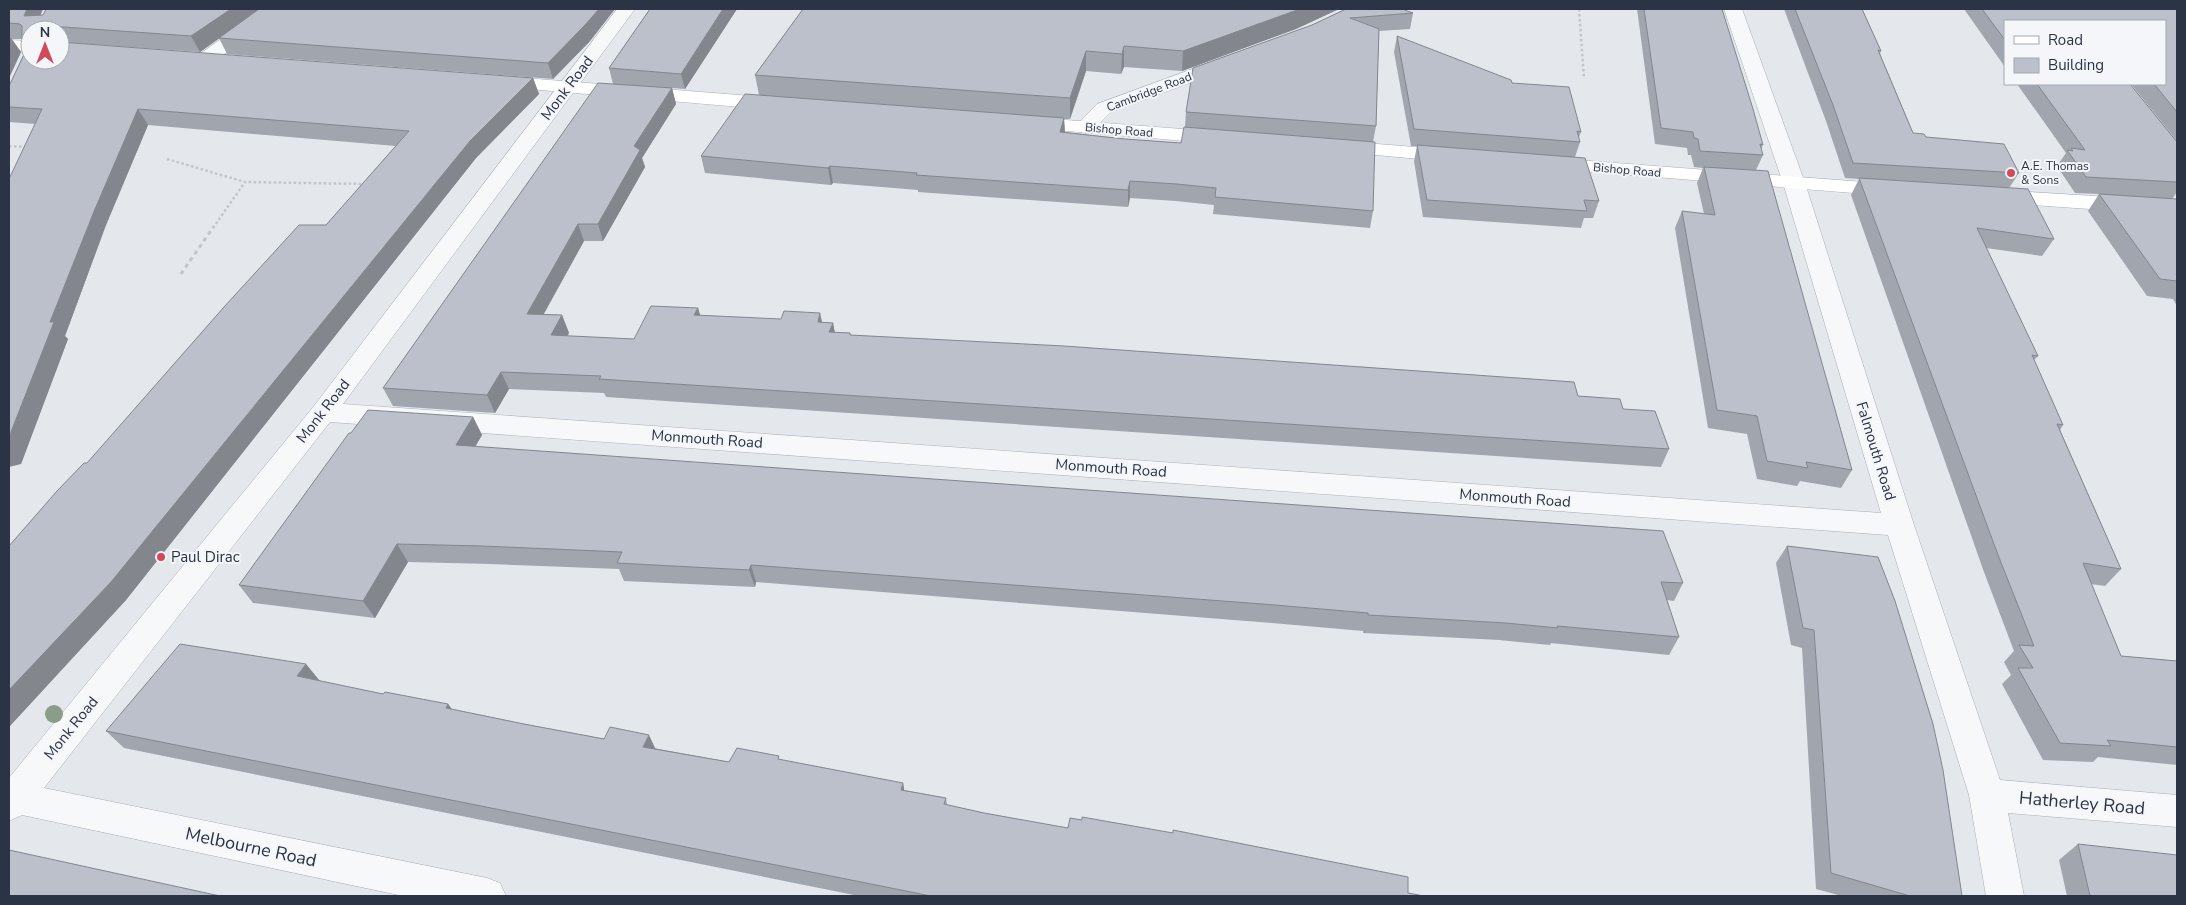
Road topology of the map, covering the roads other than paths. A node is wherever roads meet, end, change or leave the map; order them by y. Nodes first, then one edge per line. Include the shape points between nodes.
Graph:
1 (274, 9) edge
2 (626, 9) edge
3 (1733, 9) edge
4 (185, 58) edge
5 (1241, 58) edge
6 (204, 60) junction
7 (234, 62) edge
8 (479, 80) edge
9 (567, 87) junction
10 (799, 105) edge
11 (1006, 121) edge
12 (1085, 127) junction
13 (1243, 140) edge
14 (1322, 146) edge
15 (1469, 158) edge
16 (1528, 162) edge
17 (1794, 183) junction
18 (1912, 191) edge
19 (1981, 196) edge
20 (2177, 208) edge
21 (323, 412) junction
22 (1898, 525) junction
23 (1987, 795) junction
24 (12, 802) edge
25 (2177, 811) edge
26 (487, 896) edge
27 (2005, 896) edge

1 - 6 street
2 - 9 street, Monk Road
3 - 17 street, Falmouth Road
4 - 6 street
5 - 12 street, Cambridge Road via 1104,108
6 - 7 street
8 - 9 street
9 - 10 street
9 - 21 street, Monk Road
11 - 12 street, Bishop Road
12 - 13 street, Bishop Road
14 - 15 street
16 - 17 street, Bishop Road
17 - 18 street, Bishop Road
17 - 22 street, Falmouth Road
19 - 20 street
21 - 22 street, Monmouth Road
21 - 24 street, Monk Road
22 - 23 street, Falmouth Road
23 - 25 street, Hatherley Road
23 - 27 street, Falmouth Road
24 - 26 street, Melbourne Road

